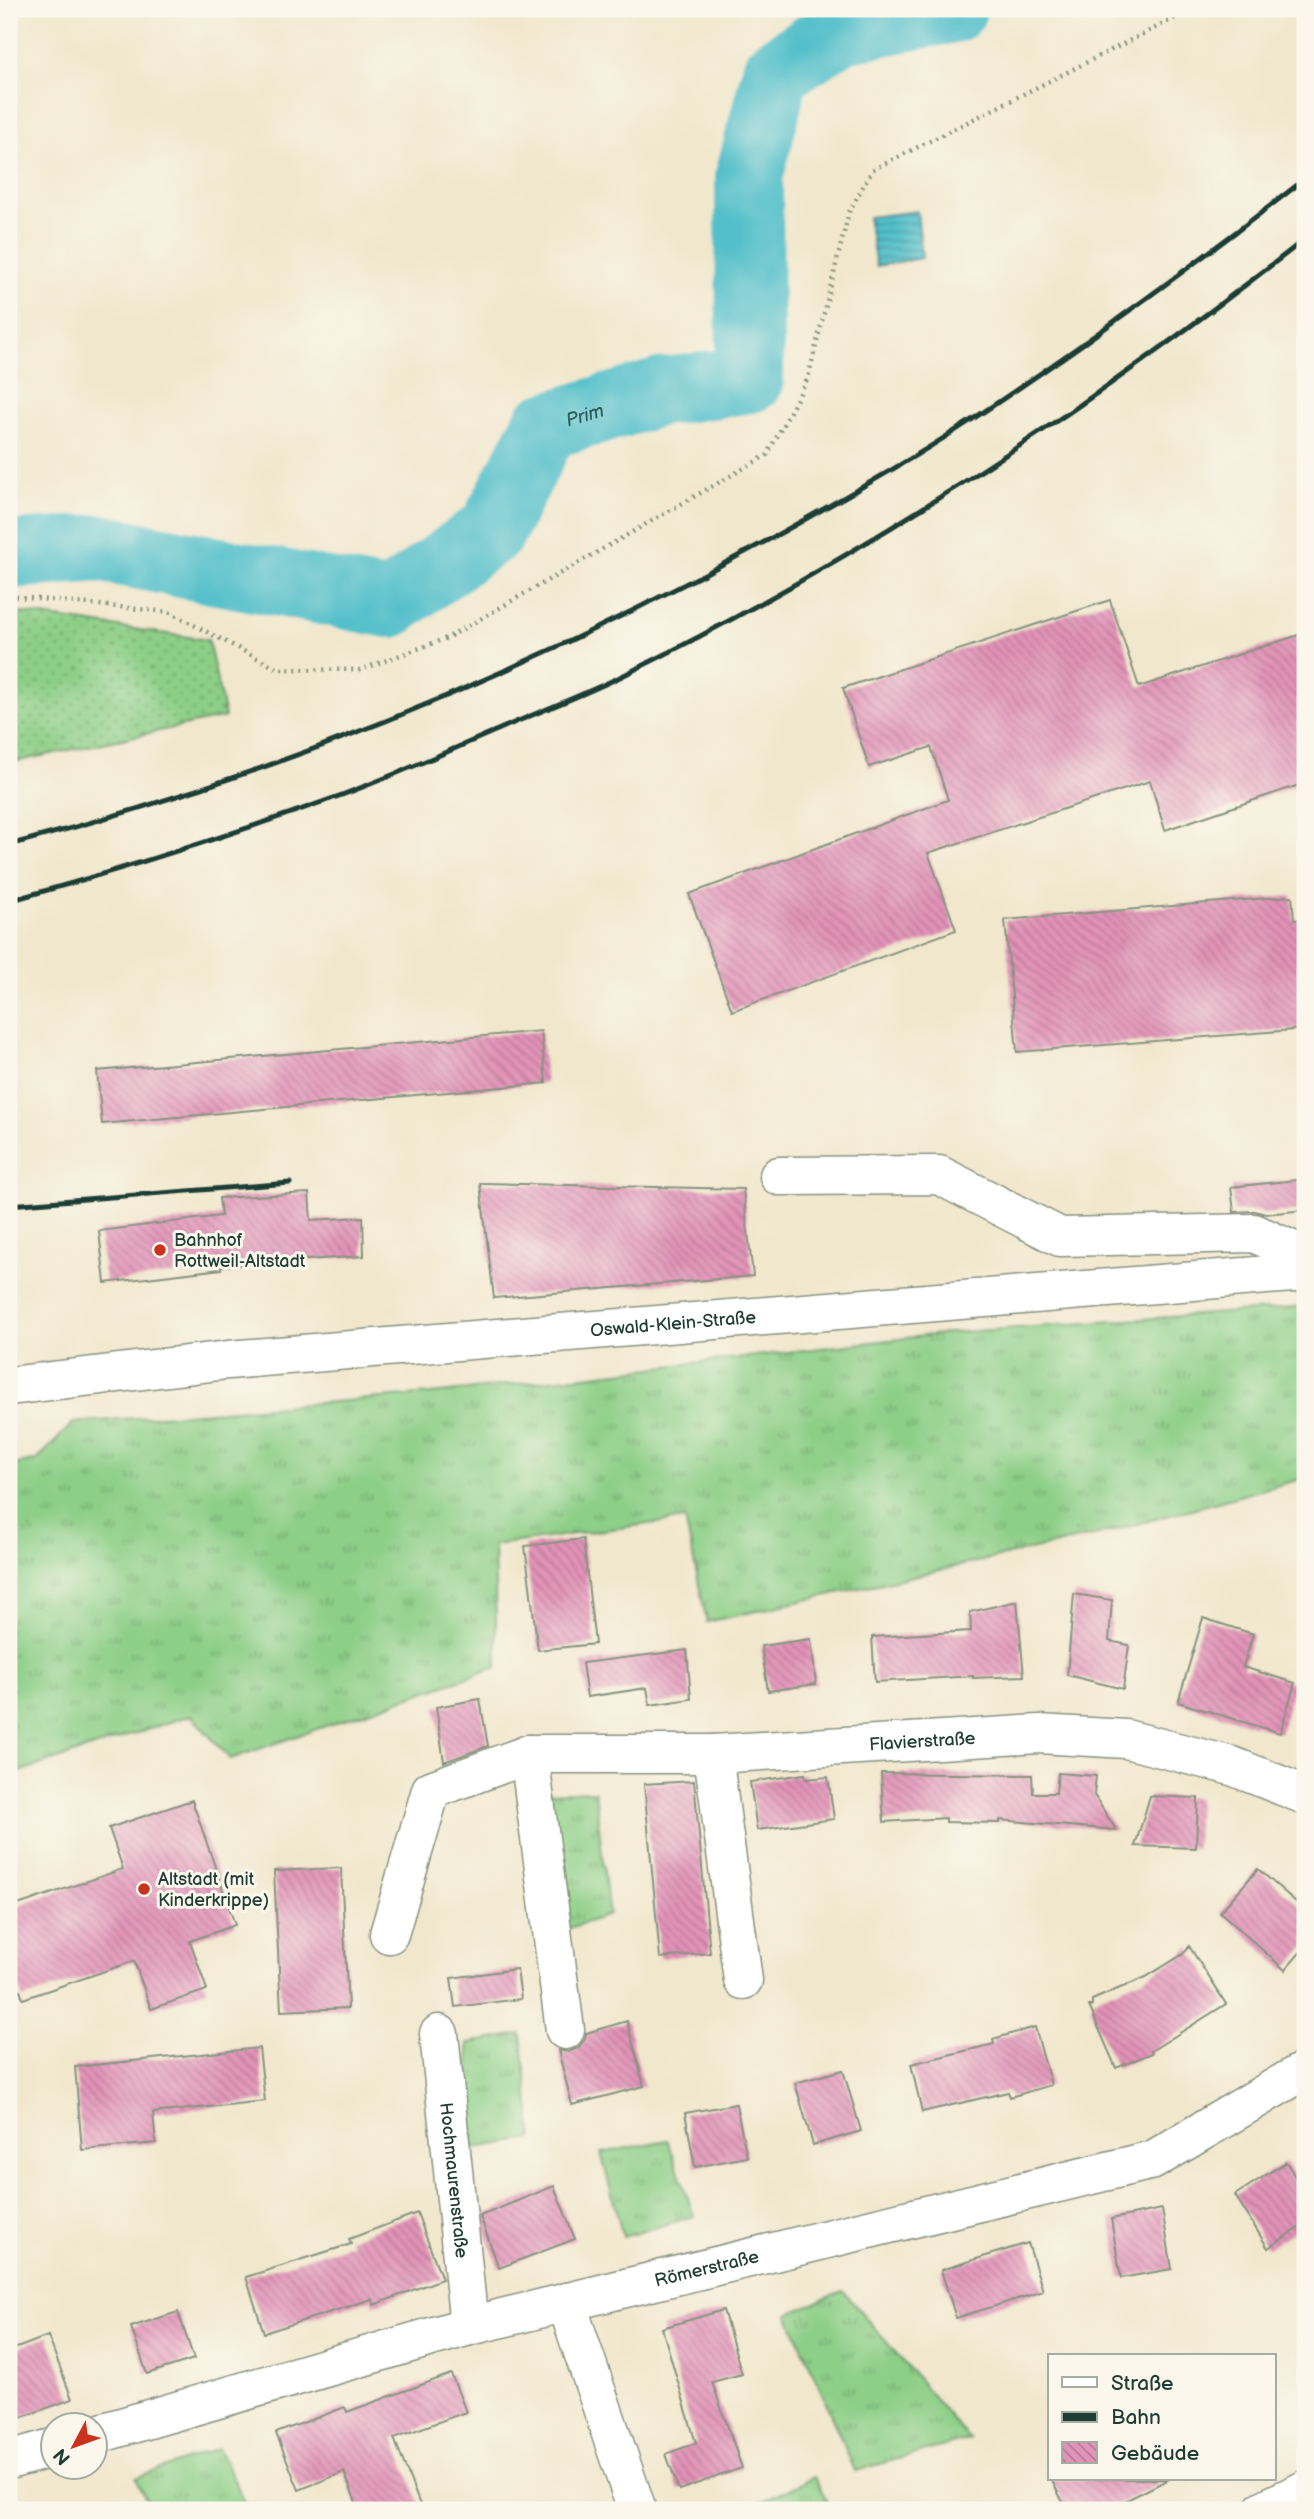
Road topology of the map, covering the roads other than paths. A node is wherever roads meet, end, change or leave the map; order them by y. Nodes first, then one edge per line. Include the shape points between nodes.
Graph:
1 (779, 1176) dead end
2 (1305, 1256) edge
3 (1305, 1272) edge
4 (25, 1384) edge
5 (529, 1754) junction
6 (713, 1754) junction
7 (1305, 1795) edge
8 (389, 1934) dead end
9 (743, 1980) dead end
10 (565, 2030) dead end
11 (439, 2035) dead end
12 (1305, 2070) edge
13 (566, 2302) junction
14 (469, 2326) junction
15 (108, 2431) edge
16 (38, 2452) edge
17 (9, 2460) edge
18 (1305, 2490) edge
19 (637, 2510) edge
20 (1263, 2510) edge

1 - 2 street via 939,1175 1060,1237 1254,1233
3 - 4 street, Oswald-Klein-Straße via 229,1360
5 - 6 street, Flavierstraße
5 - 8 street via 431,1790
5 - 10 street
6 - 7 street, Flavierstraße via 1039,1734 1126,1739 1232,1766
6 - 9 street
11 - 14 street, Hochmaurenstraße
12 - 13 street, Römerstraße via 1153,2160
13 - 14 street, Römerstraße
13 - 19 street
14 - 15 street, Römerstraße
16 - 17 street
18 - 20 street

